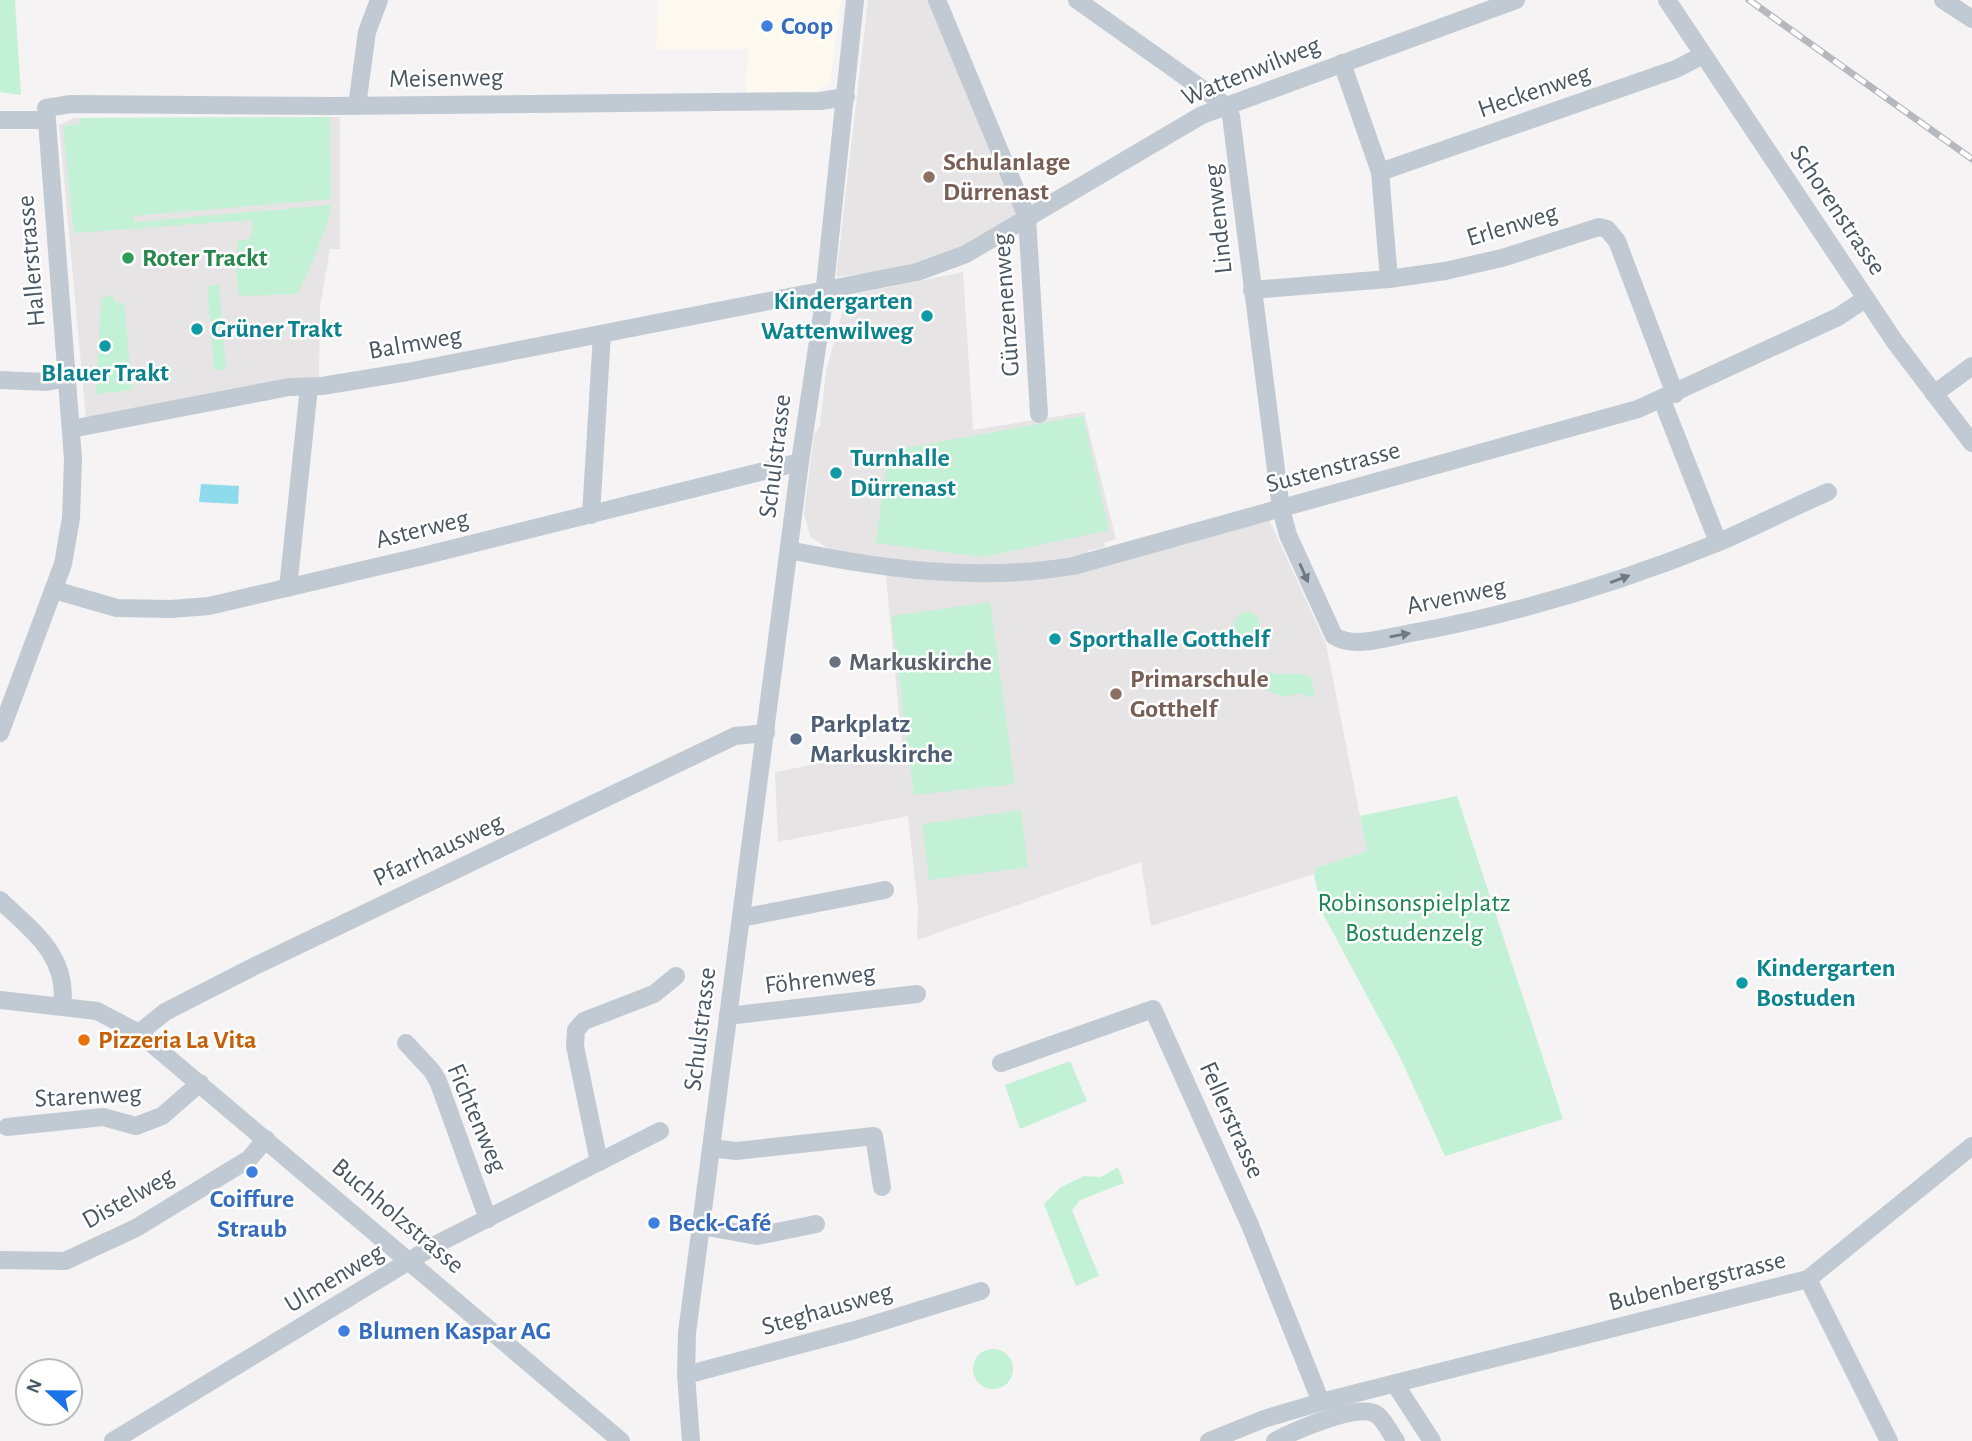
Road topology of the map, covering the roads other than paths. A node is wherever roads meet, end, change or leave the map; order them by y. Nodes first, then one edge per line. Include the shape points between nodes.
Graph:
1 (379, 0) edge
2 (855, 0) edge
3 (937, 0) edge
4 (1077, 0) edge
5 (1516, 0) edge
6 (1667, 0) edge
7 (1943, 0) edge
8 (1972, 19) edge
9 (1703, 55) junction
10 (1342, 63) junction
11 (846, 97) junction
12 (1226, 105) junction
13 (357, 106) junction
14 (46, 114) junction
15 (0, 120) edge
16 (1380, 172) junction
17 (1027, 218) junction
18 (1389, 279) junction
19 (825, 289) junction
20 (1252, 290) junction
21 (1866, 299) junction
22 (602, 334) junction
23 (1972, 366) edge
24 (67, 378) junction
25 (0, 380) edge
26 (309, 387) junction
27 (1934, 394) junction
28 (1668, 397) junction
29 (1039, 414) dead end
30 (71, 429) junction
31 (1972, 443) edge
32 (800, 462) junction
33 (1828, 492) dead end
34 (1280, 509) junction
35 (591, 515) junction
36 (1718, 542) junction
37 (789, 550) junction
38 (288, 588) junction
39 (54, 590) junction
40 (0, 733) edge
41 (766, 733) junction
42 (885, 890) dead end
43 (0, 900) edge
44 (741, 918) junction
45 (676, 976) dead end
46 (918, 994) dead end
47 (0, 1000) edge
48 (62, 1006) junction
49 (728, 1016) junction
50 (139, 1033) junction
51 (406, 1043) dead end
52 (1001, 1063) dead end
53 (200, 1083) junction
54 (881, 1126) dead end
55 (8, 1127) dead end
56 (660, 1131) dead end
57 (266, 1139) junction
58 (1972, 1146) edge
59 (717, 1148) junction
60 (599, 1162) junction
61 (882, 1187) dead end
62 (488, 1219) junction
63 (816, 1223) dead end
64 (701, 1226) junction
65 (0, 1261) edge
66 (412, 1262) junction
67 (1808, 1279) junction
68 (981, 1291) dead end
69 (686, 1375) junction
70 (1395, 1384) junction
71 (1321, 1402) junction
72 (113, 1441) edge
73 (621, 1441) edge
74 (691, 1441) edge
75 (1209, 1441) edge
76 (1275, 1441) edge
77 (1396, 1441) edge
78 (1433, 1441) edge
79 (1889, 1441) edge

1 - 13 street via 367,32
2 - 11 street, Schulstrasse
3 - 17 street, Günzenenweg
4 - 12 street
5 - 10 street, Wattenwilweg
6 - 9 street, Schorenstrasse
7 - 8 street
9 - 16 street, Heckenweg via 1676,69
9 - 21 street, Schorenstrasse
10 - 12 street, Wattenwilweg
10 - 16 street
11 - 13 street, Meisenweg via 820,101
11 - 19 street, Schulstrasse
12 - 17 street, Wattenwilweg
12 - 20 street, Lindenweg via 1234,130
13 - 14 street, Meisenweg via 71,104
14 - 15 street, Meisenweg
14 - 24 street, Hallerstrasse
16 - 18 street
17 - 19 street, Wattenwilweg via 947,263
17 - 29 street, Günzenenweg
18 - 20 street, Erlenweg
18 - 28 street, Erlenweg via 1493,260 1591,228 1607,229 1617,241
19 - 22 street, Balmweg
19 - 32 street, Schulstrasse
20 - 34 street, Lindenweg
21 - 27 street, Schorenstrasse
21 - 28 street, Sustenstrasse via 1838,317
22 - 26 street, Balmweg
22 - 35 street
23 - 27 street
24 - 25 street
24 - 30 street, Hallerstrasse
26 - 30 street, Balmweg
26 - 38 street
27 - 31 street, Schorenstrasse
28 - 34 street, Sustenstrasse via 1609,418
28 - 36 street
30 - 39 street, Hallerstrasse via 70,528
32 - 35 street, Asterweg
32 - 37 street, Schulstrasse
33 - 36 street, Arvenweg
34 -> 36 street, Arvenweg via 1327,625 1334,636 1347,642 1441,628 1540,604
34 - 37 street, Sustenstrasse via 1073,566 1013,574 950,573
35 - 38 street, Asterweg
37 - 41 street, Schulstrasse
38 - 39 street, Asterweg via 209,606 171,609 117,608
39 - 40 street, Hallerstrasse
41 - 44 street, Schulstrasse
41 - 50 street, Pfarrhausweg via 735,736 251,968 165,1012
42 - 44 street
43 - 48 street via 57,959 64,982
44 - 49 street, Schulstrasse
45 - 60 street via 654,994 584,1021 576,1030 575,1046
46 - 49 street, Föhrenweg
47 - 48 street, Buchholzstrasse
48 - 50 street, Buchholzstrasse via 110,1015
49 - 59 street, Schulstrasse
50 - 53 street, Buchholzstrasse
51 - 62 street, Fichtenweg via 438,1082
52 - 71 street, Fellerstrasse via 1153,1009 1250,1226
53 - 55 street, Starenweg via 162,1116 136,1126 103,1117
53 - 57 street, Buchholzstrasse
54 - 59 street via 744,1140
56 - 60 street, Ulmenweg
57 - 65 street, Distelweg via 249,1159 136,1228 65,1261
57 - 66 street, Buchholzstrasse
58 - 67 street, Bubenbergstrasse
59 - 61 street via 755,1149 874,1136
59 - 64 street, Schulstrasse
60 - 62 street, Ulmenweg
62 - 66 street, Ulmenweg
63 - 64 street via 757,1236
64 - 69 street, Schulstrasse
66 - 72 street, Ulmenweg
66 - 73 street, Buchholzstrasse
67 - 70 street, Bubenbergstrasse
67 - 79 street
68 - 69 street, Steghausweg
69 - 74 street, Schulstrasse
70 - 71 street, Bubenbergstrasse
70 - 78 street
71 - 75 street, Bubenbergstrasse
76 - 77 street via 1333,1418 1370,1412 1379,1416

